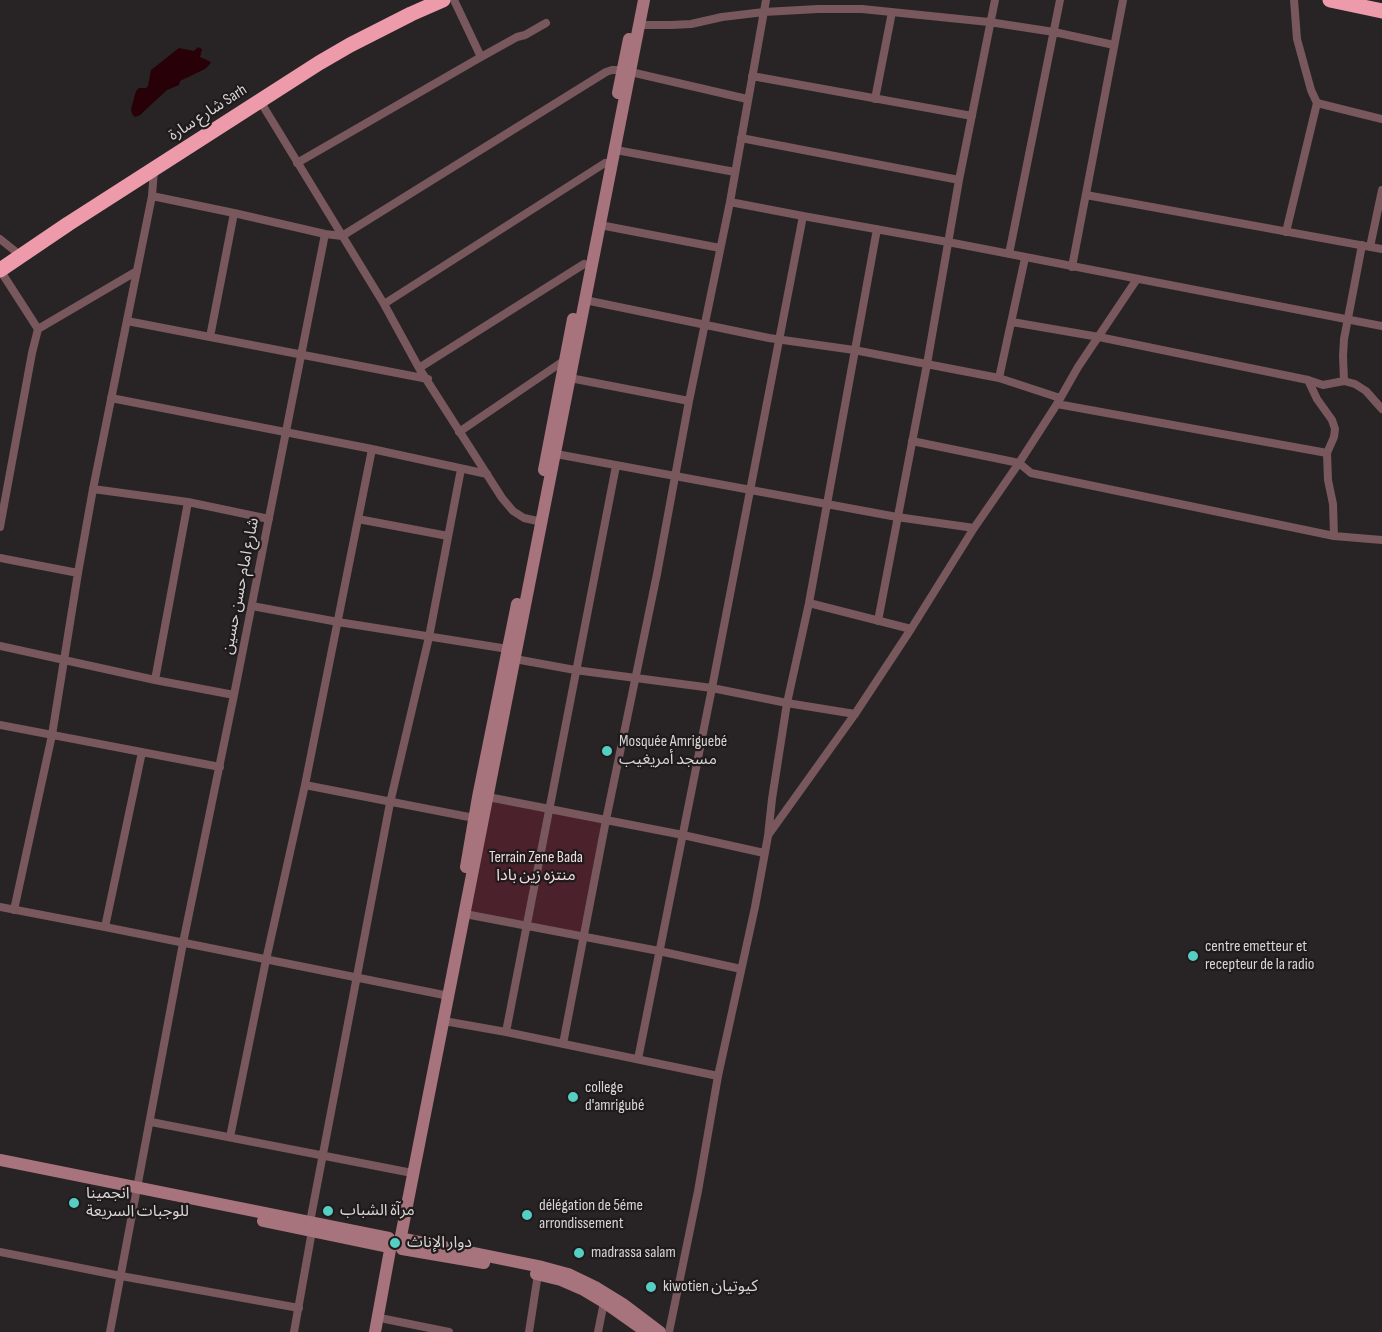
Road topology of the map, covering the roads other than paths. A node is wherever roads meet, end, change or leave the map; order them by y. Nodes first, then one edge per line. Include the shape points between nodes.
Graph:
1 (431, 0) edge
2 (443, 0) edge
3 (454, 0) edge
4 (637, 0) edge
5 (644, 0) edge
6 (766, 0) edge
7 (995, 0) edge
8 (1060, 0) edge
9 (1123, 0) edge
10 (1294, 0) edge
11 (1330, 0) edge
12 (1382, 11) edge
13 (764, 12) junction
14 (892, 12) junction
15 (546, 22) dead end
16 (989, 22) junction
17 (640, 25) junction
18 (1054, 32) junction
19 (1114, 45) junction
20 (480, 57) junction
21 (626, 71) junction
22 (752, 76) junction
23 (747, 99) junction
24 (875, 99) junction
25 (260, 101) junction
26 (1317, 103) junction
27 (972, 116) junction
28 (1382, 119) edge
29 (741, 138) junction
30 (616, 150) junction
31 (297, 163) junction
32 (605, 163) junction
33 (154, 170) junction
34 (735, 172) junction
35 (958, 180) junction
36 (1382, 190) edge
37 (152, 195) junction
38 (1086, 195) junction
39 (730, 202) junction
40 (234, 213) junction
41 (803, 216) junction
42 (600, 225) junction
43 (877, 229) junction
44 (1286, 232) junction
45 (325, 234) junction
46 (342, 236) junction
47 (0, 239) edge
48 (948, 242) junction
49 (1366, 246) junction
50 (720, 248) junction
51 (1382, 249) edge
52 (15, 251) junction
53 (1009, 255) junction
54 (1025, 258) junction
55 (0, 261) edge
56 (584, 264) junction
57 (1072, 267) junction
58 (0, 270) edge
59 (137, 272) junction
60 (1137, 279) junction
61 (585, 300) junction
62 (384, 304) junction
63 (1348, 320) junction
64 (127, 321) junction
65 (1012, 322) junction
66 (705, 325) junction
67 (1382, 326) edge
68 (39, 328) junction
69 (210, 337) junction
70 (1098, 338) junction
71 (779, 340) junction
72 (854, 350) junction
73 (302, 355) junction
74 (565, 360) junction
75 (927, 364) junction
76 (419, 368) junction
77 (570, 378) junction
78 (999, 378) junction
79 (428, 379) junction
80 (1308, 380) junction
81 (1344, 381) junction
82 (111, 398) junction
83 (689, 401) junction
84 (1059, 401) junction
85 (1382, 409) edge
86 (459, 432) junction
87 (286, 433) junction
88 (912, 441) junction
89 (372, 449) junction
90 (1327, 453) junction
91 (556, 454) junction
92 (1019, 463) junction
93 (0, 464) edge
94 (616, 466) junction
95 (11, 467) junction
96 (461, 469) junction
97 (486, 474) junction
98 (676, 476) junction
99 (93, 489) junction
100 (750, 489) junction
101 (188, 502) junction
102 (828, 504) junction
103 (897, 517) junction
104 (269, 519) junction
105 (358, 519) junction
106 (538, 522) junction
107 (0, 528) edge
108 (974, 528) junction
109 (448, 536) junction
110 (1334, 536) junction
111 (1382, 540) edge
112 (0, 558) edge
113 (78, 573) junction
114 (809, 603) junction
115 (252, 606) junction
116 (878, 621) junction
117 (338, 622) junction
118 (911, 629) junction
119 (429, 637) junction
120 (0, 646) edge
121 (512, 654) junction
122 (64, 659) junction
123 (575, 670) junction
124 (637, 678) junction
125 (155, 680) junction
126 (712, 688) junction
127 (234, 695) junction
128 (788, 703) junction
129 (855, 714) junction
130 (0, 725) edge
131 (52, 735) junction
132 (142, 752) junction
133 (220, 767) junction
134 (305, 785) junction
135 (488, 797) junction
136 (390, 802) junction
137 (549, 808) junction
138 (474, 818) junction
139 (606, 820) junction
140 (683, 835) junction
141 (768, 836) junction
142 (764, 854) junction
143 (0, 907) edge
144 (14, 910) junction
145 (465, 914) junction
146 (526, 926) junction
147 (105, 927) junction
148 (584, 937) junction
149 (183, 943) junction
150 (659, 951) junction
151 (266, 960) junction
152 (741, 969) junction
153 (357, 978) junction
154 (446, 996) junction
155 (444, 1021) junction
156 (506, 1032) junction
157 (563, 1044) junction
158 (638, 1059) junction
159 (718, 1076) junction
160 (151, 1122) junction
161 (230, 1137) junction
162 (323, 1156) junction
163 (0, 1160) edge
164 (0, 1167) edge
165 (406, 1172) junction
166 (137, 1191) junction
167 (311, 1226) junction
168 (396, 1243) junction
169 (0, 1252) edge
170 (538, 1274) junction
171 (121, 1276) junction
172 (604, 1302) junction
173 (299, 1308) junction
174 (385, 1319) junction
175 (110, 1332) edge
176 (294, 1332) edge
177 (375, 1332) edge
178 (382, 1332) edge
179 (449, 1332) edge
180 (529, 1332) edge
181 (598, 1332) edge
182 (646, 1332) edge
183 (660, 1332) edge
184 (669, 1332) edge

1 - 52 highway, شارع سارة Sarh via 349,38 305,64
2 - 25 highway, شارع سارة Sarh via 350,45
3 - 20 street
4 - 21 street
5 - 17 street
6 - 13 street
7 - 16 street
8 - 18 street
9 - 19 street
10 - 26 street via 1297,39
11 - 12 highway
13 - 14 street
13 - 17 street via 691,24
13 - 22 street
14 - 16 street
14 - 24 street
15 - 20 street
16 - 18 street
16 - 27 street
17 - 21 street
18 - 19 street
18 - 53 street
19 - 38 street
20 - 31 street
21 - 23 street
21 - 30 street
21 - 32 street
21 - 46 street via 606,72
22 - 23 street
22 - 24 street
23 - 29 street
24 - 27 street
25 - 31 street
25 - 33 highway, شارع سارة Sarh
26 - 28 street
26 - 44 street
27 - 35 street
29 - 34 street
29 - 35 street
30 - 34 street
30 - 42 street
31 - 46 street
32 - 56 street
32 - 62 street
33 - 37 street
33 - 58 highway, شارع سارة Sarh
34 - 39 street
35 - 48 street
36 - 49 street
37 - 40 street
37 - 59 street
38 - 44 street
38 - 57 street
39 - 41 street
39 - 50 street
40 - 45 street
40 - 69 street
41 - 43 street
41 - 71 street
42 - 50 street
42 - 61 street
43 - 48 street
43 - 72 street
44 - 49 street
45 - 46 street
45 - 73 street, شارع امام حسن حسين
46 - 62 street
47 - 52 street
48 - 53 street
48 - 75 street
49 - 51 street
49 - 63 street
50 - 66 street
52 - 55 highway, شارع سارة Sarh
53 - 54 street
54 - 57 street
54 - 65 street
56 - 74 street
56 - 76 street
57 - 60 street
58 - 68 street
59 - 64 street
59 - 68 street
60 - 63 street
60 - 70 street
61 - 66 street
61 - 77 street
62 - 76 street
63 - 67 street
63 - 81 street via 1343,348
64 - 69 street
64 - 82 street
65 - 70 street
65 - 78 street
66 - 71 street
66 - 83 street
68 - 95 street
69 - 73 street
70 - 80 street
70 - 84 street
71 - 72 street
71 - 100 street
72 - 75 street
72 - 102 street
73 - 79 street
73 - 87 street, شارع امام حسن حسين
74 - 86 street
74 - 106 street
75 - 78 street
75 - 88 street
76 - 79 street
77 - 83 street
77 - 91 street
78 - 84 street
79 - 86 street
80 - 81 street via 1323,385
80 - 90 street via 1335,429
81 - 85 street via 1366,391
82 - 87 street
82 - 99 street
83 - 98 street
84 - 90 street
84 - 92 street
86 - 97 street
87 - 89 street
87 - 104 street, شارع امام حسن حسين
88 - 92 street
88 - 103 street
89 - 96 street
89 - 105 street
90 - 110 street
91 - 94 street
91 - 106 street
92 - 108 street
92 - 110 street via 1031,473
93 - 95 street
94 - 98 street
94 - 123 street
95 - 107 street
96 - 97 street
96 - 109 street
97 - 106 street via 513,511
98 - 100 street
98 - 124 street
99 - 101 street
99 - 113 street
100 - 102 street
100 - 126 street
101 - 104 street
101 - 125 street
102 - 103 street
102 - 114 street
103 - 108 street
103 - 116 street
104 - 115 street, شارع امام حسن حسين
105 - 109 street
105 - 117 street
106 - 121 street
108 - 118 street
109 - 119 street
110 - 111 street
112 - 113 street
113 - 122 street
114 - 116 street
114 - 128 street
115 - 117 street
115 - 127 street, شارع امام حسن حسين
116 - 118 street
117 - 119 street
117 - 134 street
118 - 129 street
119 - 121 street
119 - 136 street
120 - 122 street
121 - 123 street
121 - 135 street
121 - 138 street
122 - 125 street
122 - 131 street
123 - 124 street
123 - 137 street
124 - 126 street
124 - 139 street
125 - 127 street
126 - 128 street
126 - 140 street
127 - 133 street, شارع امام حسن حسين
128 - 129 street
128 - 141 street
129 - 141 street
130 - 131 street
131 - 132 street
131 - 144 street
132 - 133 street
132 - 147 street
133 - 149 street, شارع امام حسن حسين
134 - 136 street
134 - 151 street
135 - 137 street
135 - 145 street
136 - 138 street
136 - 153 street
137 - 139 street
137 - 146 street
138 - 154 street
139 - 140 street
139 - 148 street
140 - 142 street
140 - 150 street
141 - 142 street
142 - 152 street
143 - 144 street
144 - 147 street
145 - 146 street
145 - 154 street
146 - 148 street
146 - 156 street
147 - 149 street
148 - 150 street
148 - 157 street
149 - 151 street
149 - 160 street, شارع امام حسن حسين
150 - 152 street
150 - 158 street
151 - 153 street
151 - 161 street
152 - 159 street
153 - 154 street
153 - 162 street
154 - 155 street
154 - 165 street
155 - 156 street
155 - 168 street
156 - 157 street
157 - 158 street
158 - 159 street
159 - 184 street
160 - 161 street
160 - 166 street, شارع امام حسن حسين
161 - 162 street
162 - 165 street
162 - 167 street
163 - 166 street
164 - 166 street
165 - 168 street
166 - 167 street
166 - 171 street, شارع امام حسن حسين
167 - 168 street
167 - 173 street
168 - 170 street
168 - 174 street
168 - 177 street
168 - 183 street via 568,1274 606,1293
169 - 171 street
170 - 172 street via 574,1285
170 - 180 street
171 - 173 street
171 - 175 street, شارع امام حسن حسين
172 - 181 street
172 - 182 street
173 - 176 street
174 - 178 street
174 - 179 street

